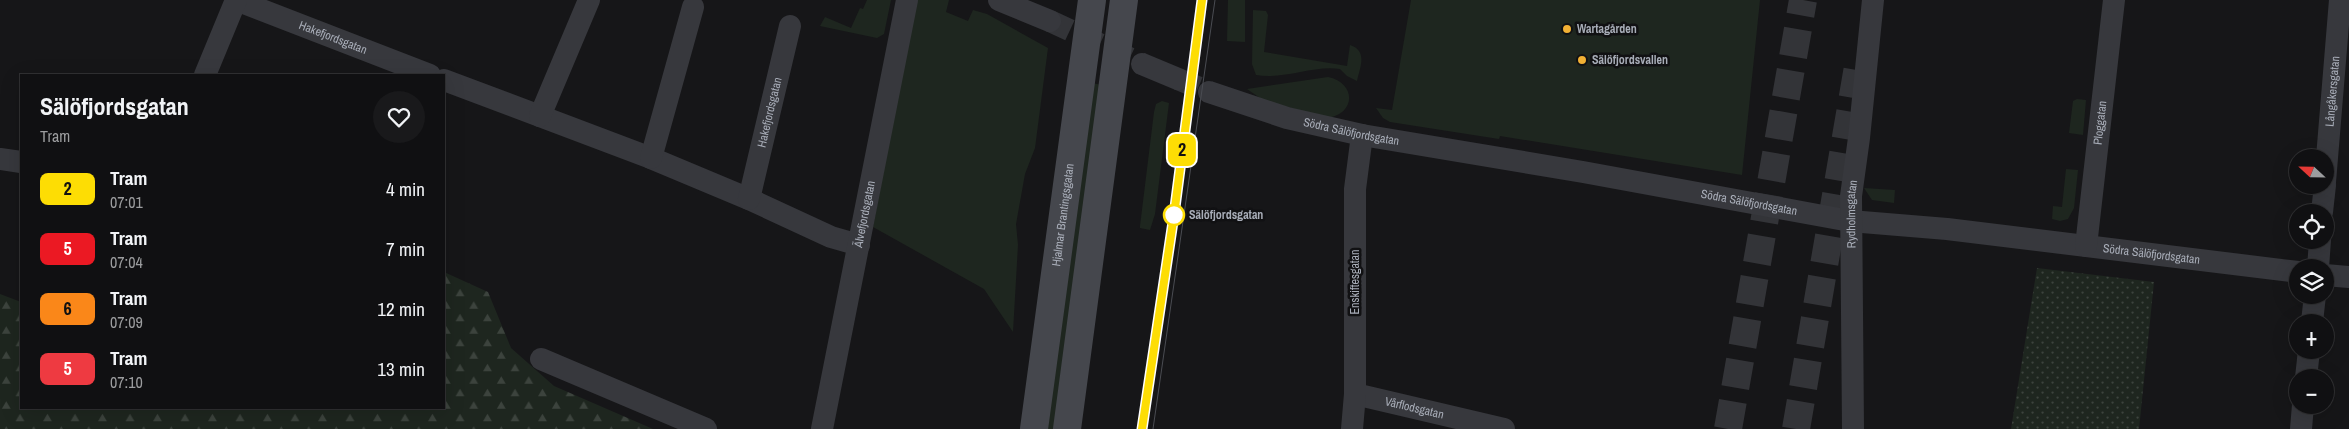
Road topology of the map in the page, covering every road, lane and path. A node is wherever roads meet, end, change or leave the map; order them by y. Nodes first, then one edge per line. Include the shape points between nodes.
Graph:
1 (236, 0) edge
2 (589, 0) edge
3 (908, 0) edge
4 (999, 0) edge
5 (1092, 0) edge
6 (1124, 0) edge
7 (1873, 0) edge
8 (2114, 0) edge
9 (2340, 0) edge
10 (693, 7) dead end
11 (1050, 21) tunnel mouth
12 (790, 26) dead end
13 (1142, 64) tunnel mouth
14 (205, 74) edge
15 (427, 74) edge
16 (1178, 79) tunnel mouth
17 (445, 80) edge
18 (1208, 92) tunnel mouth
19 (540, 116) junction
20 (1362, 135) junction
21 (2328, 149) edge
22 (651, 158) junction
23 (0, 159) edge
24 (20, 162) edge
25 (748, 198) junction
26 (1850, 221) junction
27 (859, 245) junction
28 (2086, 246) junction
29 (2289, 271) edge
30 (2334, 276) edge
31 (2349, 277) edge
32 (541, 359) dead end
33 (1355, 394) junction
34 (2302, 414) edge
35 (706, 429) edge
36 (822, 429) edge
37 (1034, 429) edge
38 (1068, 429) edge
39 (1352, 429) edge
40 (1504, 429) edge
41 (1853, 429) edge
42 (2301, 429) edge

1 - 14 street
1 - 15 street, Hakefjordsgatan
2 - 19 street
3 - 27 street, Älvefjordsgatan
4 - 11 street
5 - 37 main road, Hjalmar Brantingsgatan
6 - 38 main road
7 - 26 street, Rydholmsgatan
8 - 28 street, Ploggatan
9 - 21 street, Långåkersgatan
10 - 22 street
12 - 25 street, Hakefjordsgatan
13 - 16 street
17 - 19 street
18 - 20 street, Södra Sälöfjordsgatan via 1288,118
19 - 22 street
20 - 26 street, Södra Sälöfjordsgatan
20 - 33 street, Enskiftesgatan via 1355,189
22 - 25 street
23 - 24 street
25 - 27 street via 831,237
26 - 28 street, Södra Sälöfjordsgatan
26 - 41 street, Rydholmsgatan
27 - 36 street, Älvefjordsgatan
28 - 29 street, Södra Sälöfjordsgatan
30 - 31 street
32 - 35 street
33 - 39 street, Enskiftesgatan
33 - 40 street, Vårflodsgatan
34 - 42 street

